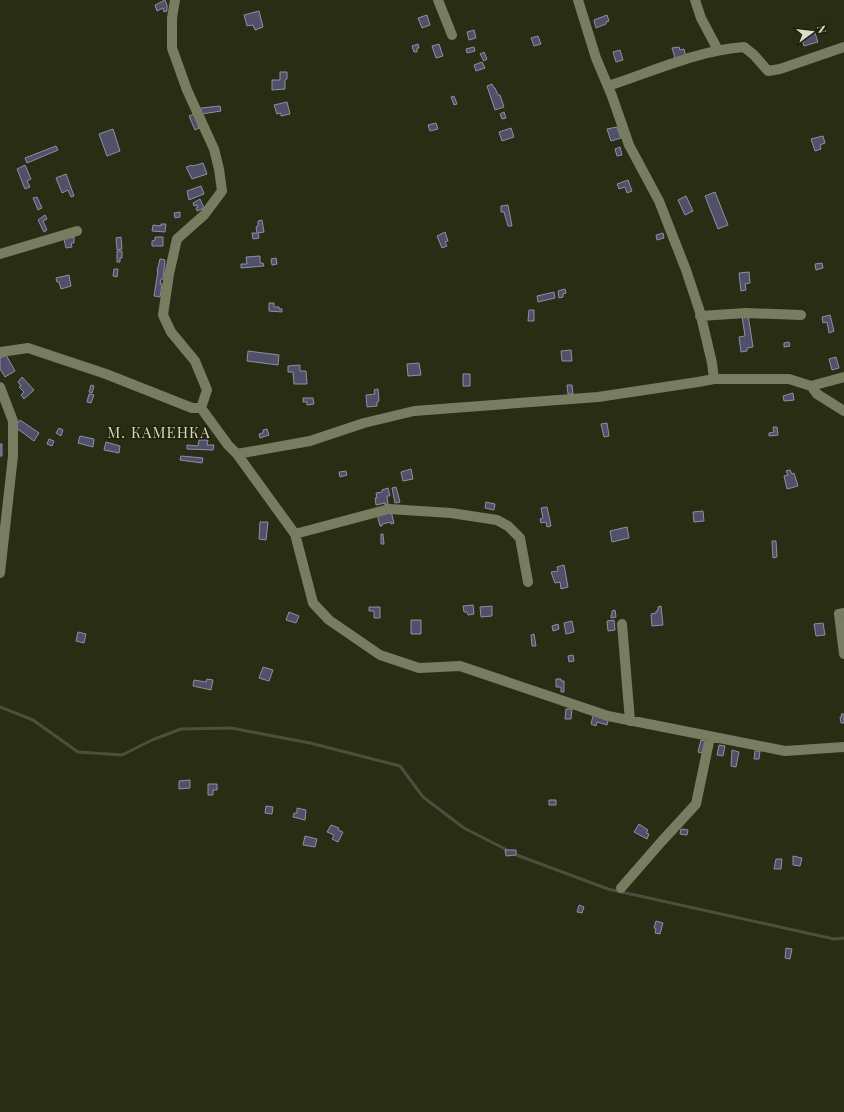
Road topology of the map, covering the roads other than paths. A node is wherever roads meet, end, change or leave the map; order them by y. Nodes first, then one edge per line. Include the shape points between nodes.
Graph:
1 (175, 0) edge
2 (438, 0) edge
3 (578, 0) edge
4 (695, 0) edge
5 (452, 35) dead end
6 (844, 47) edge
7 (718, 50) junction
8 (608, 86) junction
9 (77, 231) dead end
10 (0, 254) edge
11 (801, 315) dead end
12 (700, 316) junction
13 (0, 352) edge
14 (844, 378) edge
15 (714, 379) junction
16 (811, 386) junction
17 (0, 387) edge
18 (201, 408) junction
19 (844, 412) edge
20 (237, 454) junction
21 (295, 534) junction
22 (0, 573) edge
23 (528, 582) dead end
24 (844, 613) edge
25 (622, 624) dead end
26 (844, 654) edge
27 (630, 721) junction
28 (710, 736) junction
29 (844, 747) edge
30 (622, 888) dead end

1 - 18 street via 172,48 187,90 214,149 222,191 204,215 177,239 168,274 163,315 171,332 195,361 206,390
2 - 5 street
3 - 8 street via 596,58
4 - 7 street via 701,18
6 - 7 street via 768,71 744,46
7 - 8 street
8 - 12 street via 629,145 659,201 686,270
9 - 10 street
11 - 12 street via 746,313
12 - 15 street
13 - 18 street via 28,348 106,374 192,408
14 - 16 street
15 - 16 street via 788,379
15 - 20 street via 598,397 414,411 364,423 310,441
16 - 19 street via 817,394
17 - 22 street via 12,421 13,456
18 - 20 street
20 - 21 street
21 - 23 street via 389,508 497,520 508,526 520,538
21 - 27 street via 313,602 329,620 380,655 419,668 460,666 608,716
24 - 26 street via 839,614
25 - 27 street
27 - 28 street
28 - 29 street via 785,751
28 - 30 street via 696,804

